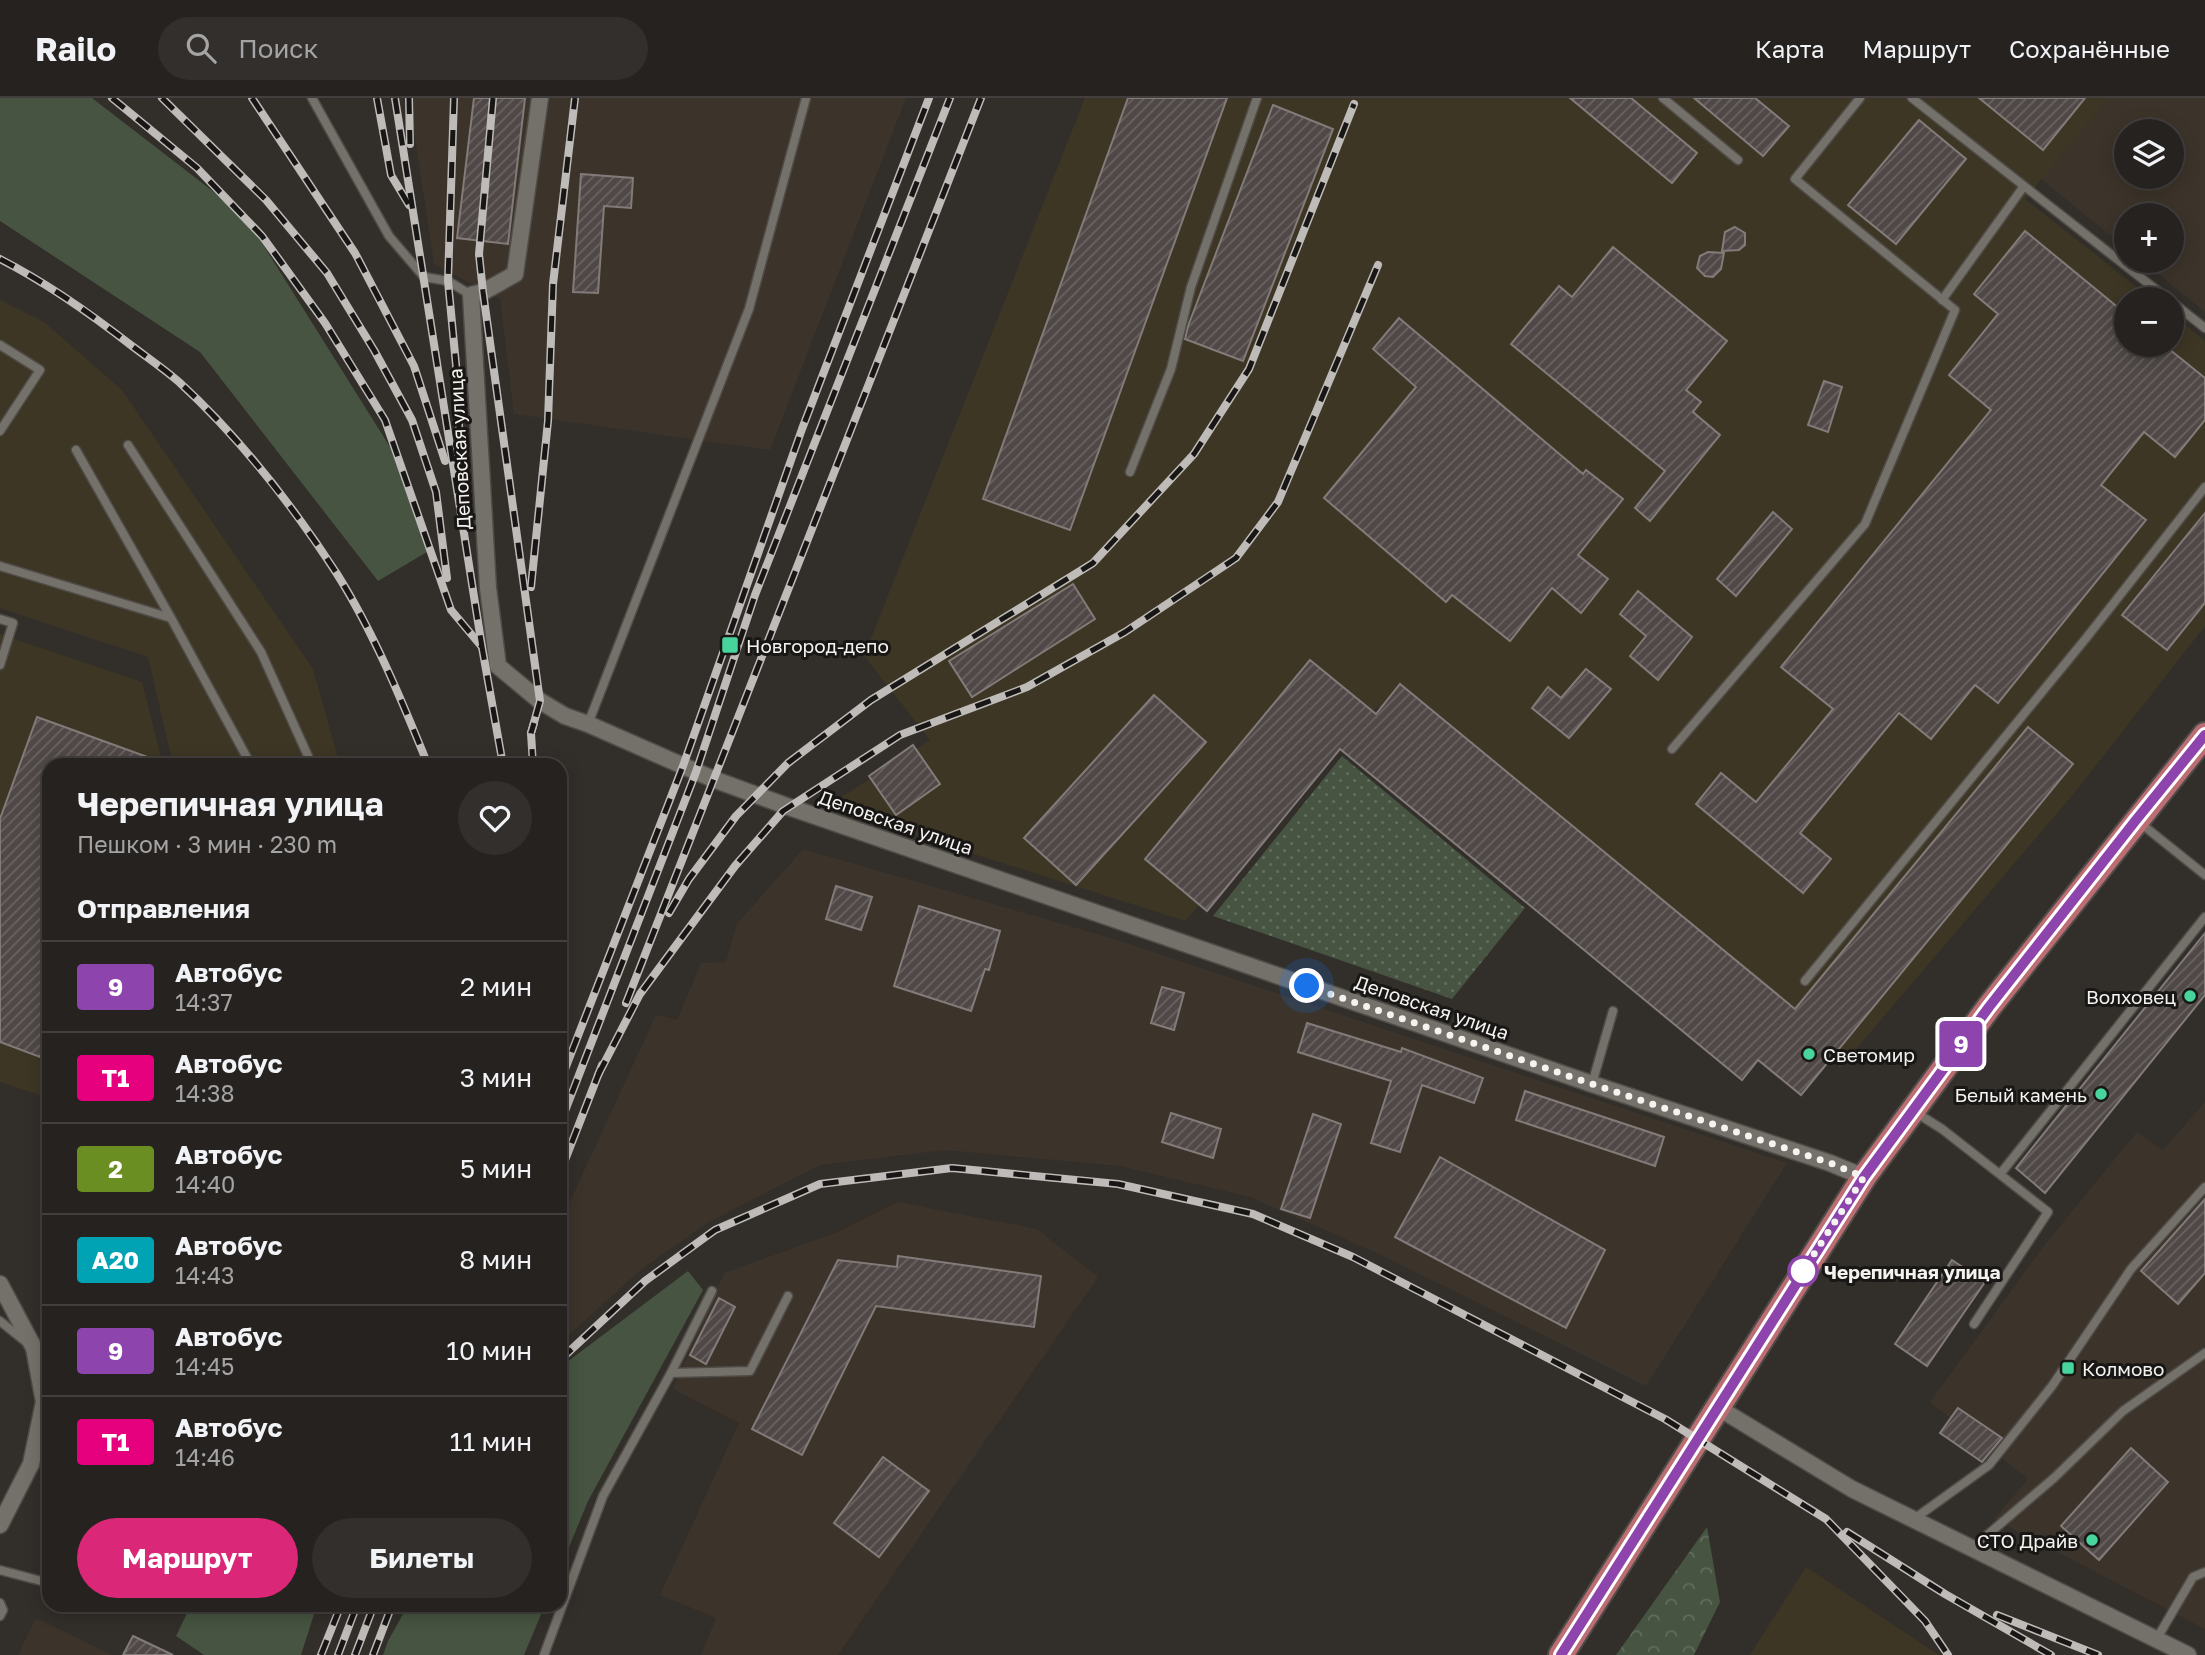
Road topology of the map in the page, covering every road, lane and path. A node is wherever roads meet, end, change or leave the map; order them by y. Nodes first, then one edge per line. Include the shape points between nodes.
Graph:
1 (312, 98) edge
2 (540, 98) edge
3 (806, 98) edge
4 (1257, 98) edge
5 (1663, 98) edge
6 (1860, 98) edge
7 (1912, 98) edge
8 (1738, 160) dead end
9 (2024, 186) junction
10 (2152, 287) edge
11 (471, 295) junction
12 (1942, 300) junction
13 (2184, 312) edge
14 (2205, 328) edge
15 (0, 345) edge
16 (0, 431) edge
17 (128, 445) dead end
18 (76, 450) dead end
19 (1130, 472) dead end
20 (2205, 488) edge
21 (0, 566) edge
22 (171, 618) junction
23 (0, 619) edge
24 (0, 665) edge
25 (588, 724) junction
26 (2205, 735) edge
27 (1672, 749) dead end
28 (247, 758) edge
29 (309, 758) edge
30 (2136, 820) junction
31 (2205, 875) edge
32 (2205, 917) edge
33 (1805, 981) dead end
34 (1613, 1011) dead end
35 (1592, 1084) junction
36 (1912, 1110) junction
37 (2001, 1173) junction
38 (1864, 1177) junction
39 (2205, 1187) edge
40 (0, 1284) edge
41 (712, 1291) dead end
42 (788, 1296) dead end
43 (0, 1321) edge
44 (1973, 1324) dead end
45 (41, 1347) edge
46 (2205, 1353) edge
47 (42, 1365) edge
48 (671, 1373) junction
49 (1717, 1407) junction
50 (42, 1412) edge
51 (1913, 1520) junction
52 (0, 1525) edge
53 (1971, 1549) junction
54 (0, 1570) edge
55 (2205, 1572) edge
56 (42, 1581) edge
57 (567, 1593) edge
58 (0, 1603) edge
59 (560, 1612) edge
60 (0, 1616) edge
61 (2156, 1640) junction
62 (544, 1655) edge
63 (1561, 1655) edge
64 (2188, 1655) edge

1 - 11 lane via 389,236 424,277 448,281
2 - 11 street via 515,274
3 - 25 lane via 749,309
4 - 19 lane via 1191,286 1171,369
5 - 8 lane
6 - 12 lane via 1795,179
7 - 9 lane
9 - 10 lane
9 - 12 lane
11 - 25 street, Деповская улица via 488,588 498,666 540,701
12 - 27 lane via 1955,310 1865,524
13 - 14 lane
15 - 16 lane via 40,370
17 - 29 lane via 261,652
18 - 22 lane
20 - 33 lane
21 - 22 lane
22 - 28 lane
23 - 24 lane via 13,624
25 - 35 street, Деповская улица via 789,807
26 - 30 main road
30 - 31 lane
30 - 36 main road
32 - 37 lane
34 - 35 lane
35 - 38 street, Деповская улица
36 - 37 lane
36 - 38 main road
37 - 44 lane via 2048,1212
38 - 49 main road
39 - 51 lane via 2132,1269 2052,1386 1989,1465
40 - 45 street
41 - 48 lane
42 - 48 lane via 750,1371
43 - 45 lane
45 - 47 street
46 - 53 lane via 2123,1411
48 - 57 lane via 603,1496
49 - 51 street via 1852,1489
49 - 63 main road
50 - 52 street via 31,1464
51 - 53 street
53 - 61 street
54 - 56 lane
55 - 61 lane via 2193,1577
58 - 60 lane via 4,1610
59 - 62 lane
61 - 64 street

